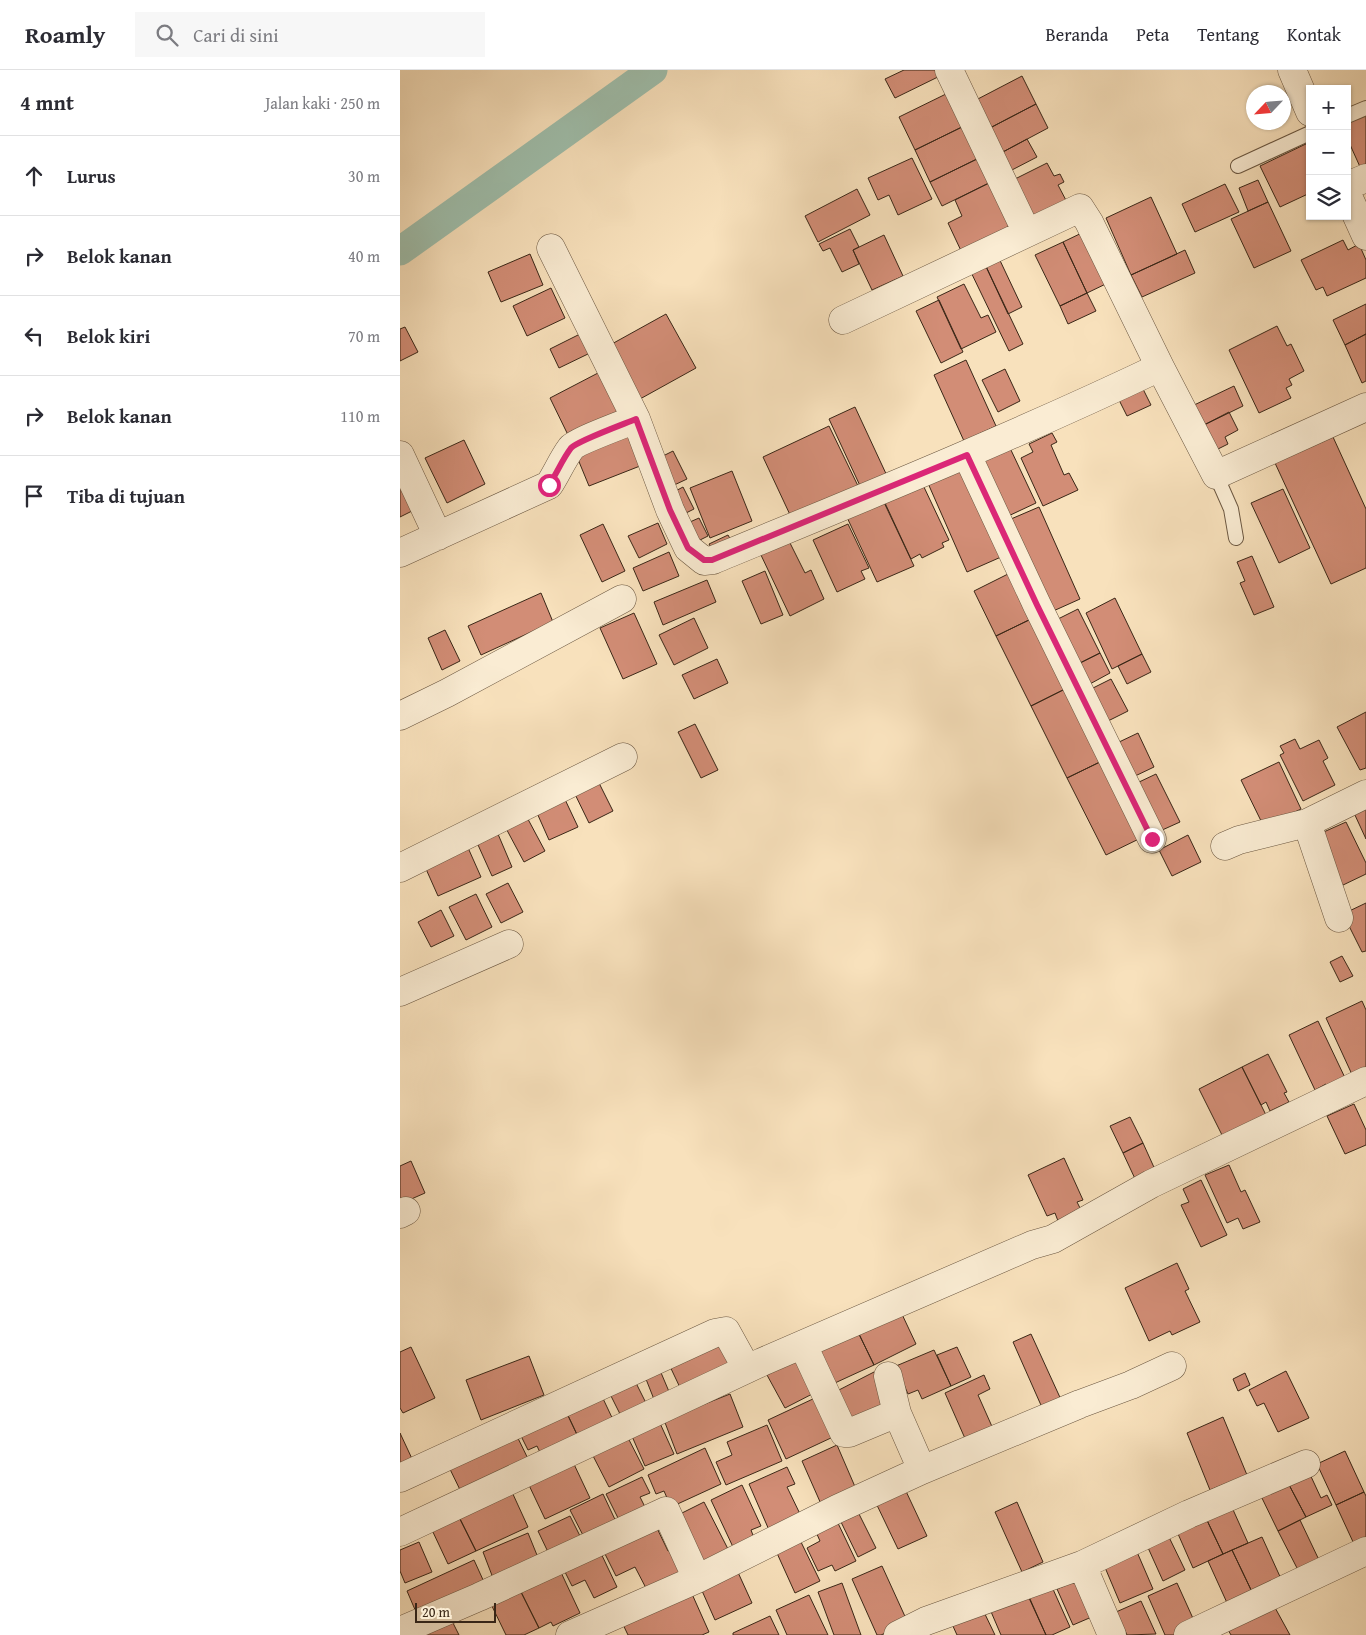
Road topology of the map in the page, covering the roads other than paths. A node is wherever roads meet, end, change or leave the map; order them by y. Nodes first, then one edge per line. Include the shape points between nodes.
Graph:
1 (949, 70) edge
2 (1292, 70) edge
3 (1306, 103) edge
4 (1366, 108) edge
5 (1351, 114) edge
6 (1306, 135) edge
7 (1238, 166) dead end
8 (1366, 178) edge
9 (1351, 184) edge
10 (1351, 203) edge
11 (1027, 232) junction
12 (1366, 236) edge
13 (551, 248) dead end
14 (843, 320) dead end
15 (1160, 368) junction
16 (1366, 407) edge
17 (636, 419) junction
18 (400, 455) edge
19 (967, 455) junction
20 (1216, 475) junction
21 (438, 536) junction
22 (1236, 538) dead end
23 (400, 553) edge
24 (622, 599) dead end
25 (400, 716) edge
26 (623, 757) dead end
27 (1366, 794) edge
28 (1307, 823) junction
29 (1152, 839) dead end
30 (1225, 846) dead end
31 (400, 868) edge
32 (1339, 918) dead end
33 (509, 944) dead end
34 (400, 992) edge
35 (1366, 1081) edge
36 (803, 1345) junction
37 (1172, 1366) dead end
38 (747, 1369) junction
39 (888, 1376) dead end
40 (897, 1413) junction
41 (1306, 1464) dead end
42 (922, 1470) junction
43 (400, 1478) edge
44 (400, 1532) edge
45 (1366, 1550) edge
46 (1082, 1565) junction
47 (697, 1578) junction
48 (400, 1631) edge
49 (570, 1635) edge
50 (898, 1635) edge
51 (1112, 1635) edge
52 (1188, 1635) edge

1 - 11 street
2 - 3 street
4 - 5 lane
6 - 7 lane
8 - 9 street
10 - 12 street
11 - 14 street
11 - 15 street via 1080,208
13 - 17 street
15 - 19 street
15 - 20 street
16 - 20 street
17 - 19 street via 688,548 704,560 712,560
17 - 21 street via 573,446 549,485
18 - 21 street
19 - 29 street
20 - 22 lane via 1231,509
21 - 23 street
24 - 25 street
26 - 31 street
27 - 28 street
28 - 30 street
28 - 32 street
33 - 34 street
35 - 36 street via 1151,1184 1052,1239 1022,1249
36 - 38 street
36 - 40 street via 844,1433
37 - 42 street
38 - 43 street via 726,1331 714,1333
38 - 44 street
39 - 40 street
40 - 42 street
41 - 46 street via 1189,1514
42 - 47 street
45 - 52 street
46 - 50 street via 926,1621
46 - 51 street
47 - 48 street via 666,1511
47 - 49 street

